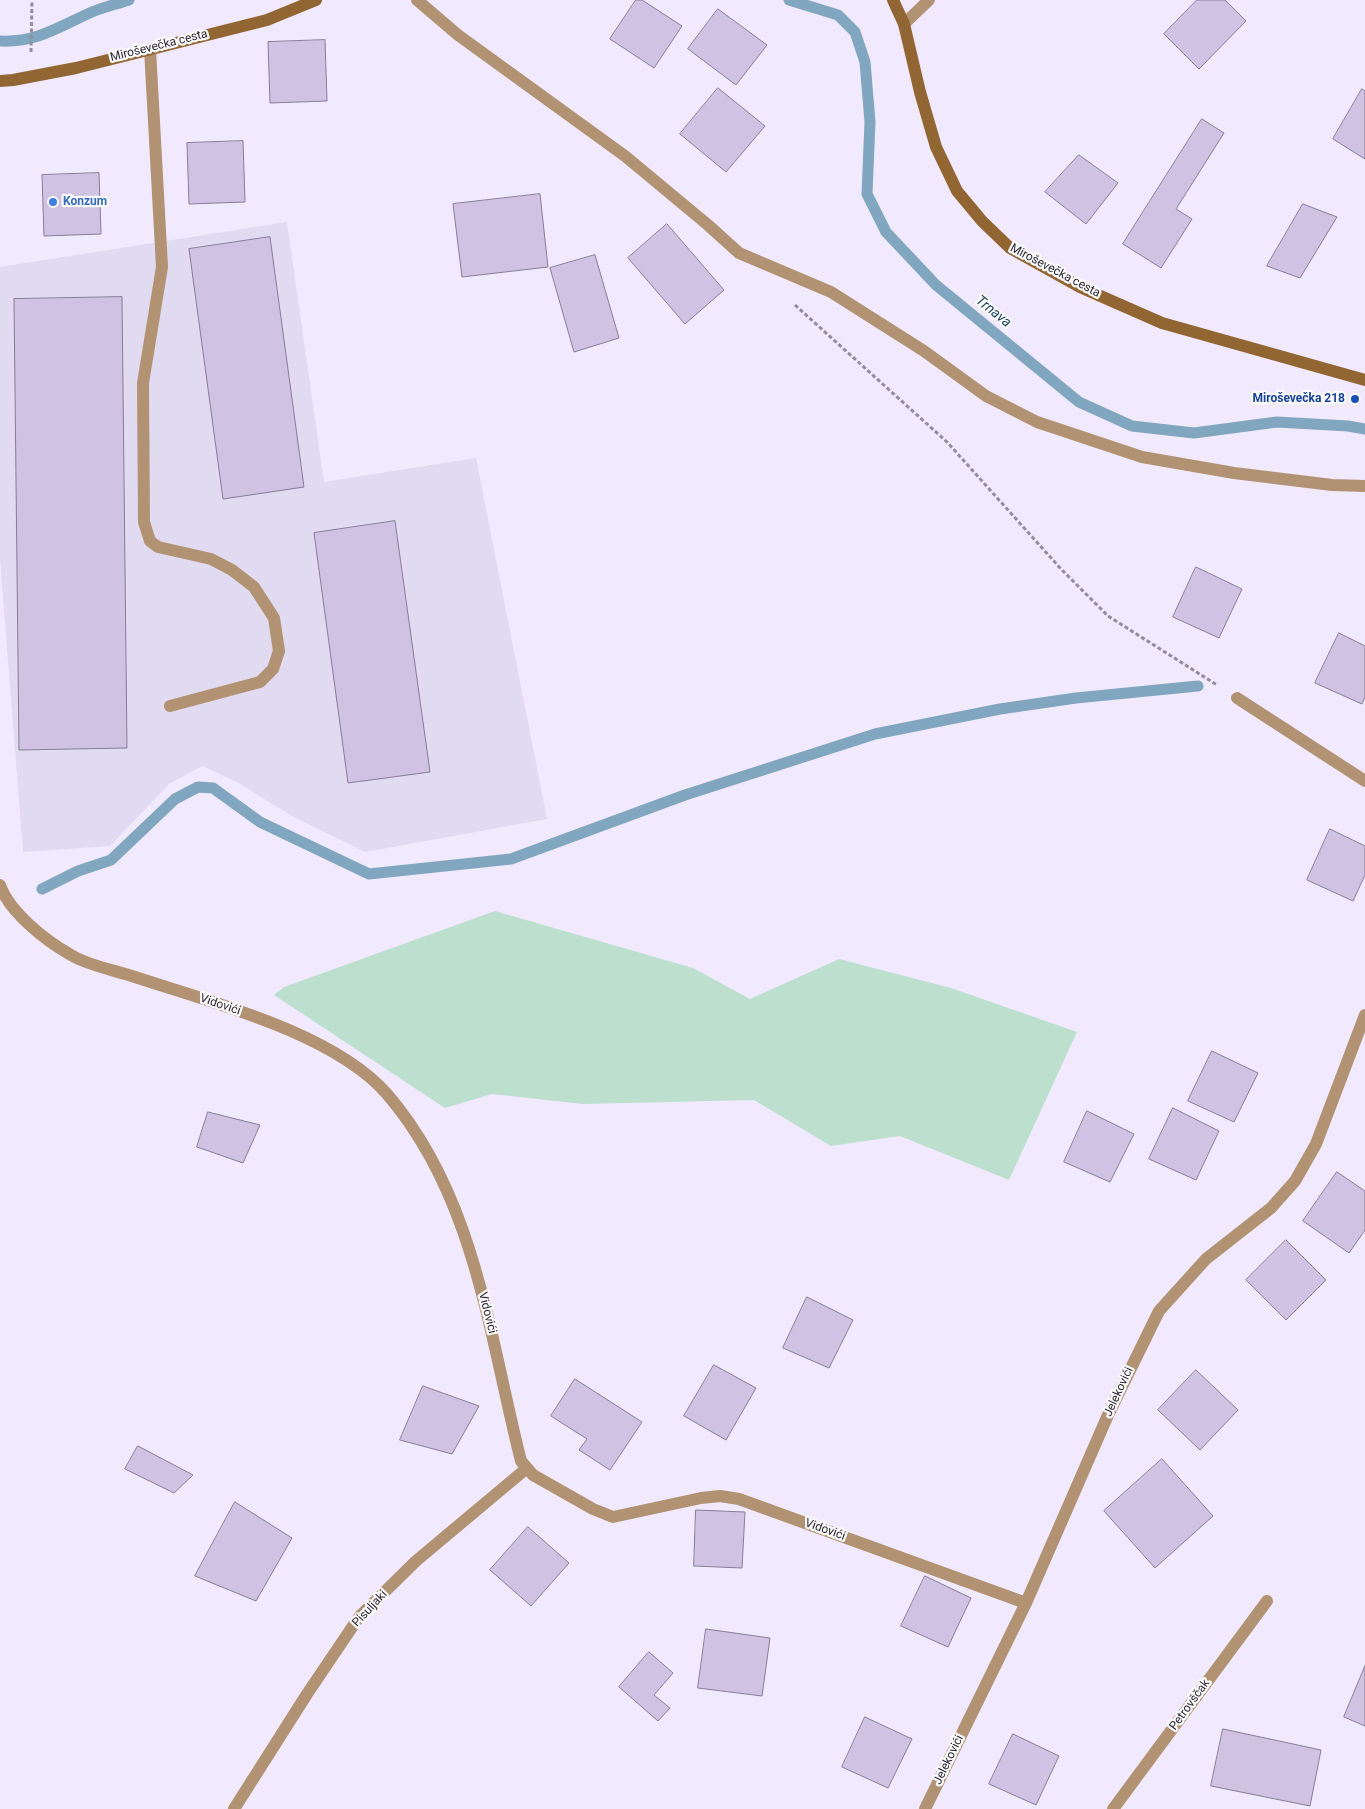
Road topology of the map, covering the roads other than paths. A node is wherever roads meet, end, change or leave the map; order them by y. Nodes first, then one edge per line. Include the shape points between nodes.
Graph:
1 (316, 0) edge
2 (418, 0) edge
3 (893, 0) edge
4 (929, 0) edge
5 (904, 24) junction
6 (150, 49) junction
7 (0, 81) edge
8 (1365, 380) edge
9 (1365, 486) edge
10 (1237, 698) road end
11 (170, 706) dead end
12 (1365, 781) edge
13 (0, 885) edge
14 (1365, 1015) edge
15 (527, 1468) junction
16 (1267, 1601) dead end
17 (1026, 1603) junction
18 (234, 1809) edge
19 (925, 1809) edge
20 (1113, 1809) edge

1 - 6 main road, Miroševečka cesta via 268,20
2 - 9 street via 458,35 624,156 739,253 830,292 924,351 986,396 1037,422 1142,456 1234,474
3 - 5 main road, Miroševečka cesta
4 - 5 street
5 - 8 main road, Miroševečka cesta via 936,147 957,191 1010,248 1080,287 1162,323
6 - 7 main road, Miroševečka cesta via 76,68
6 - 11 street via 162,267 143,384 144,522 150,541 158,547 211,559 254,587 274,618 279,652 273,669 260,682
10 - 12 street
13 - 15 street, Vidovići via 24,921 72,956 230,1008 302,1037 364,1070 387,1094 419,1138 447,1190 466,1237 521,1461
14 - 17 street, Jelekovići via 1316,1144 1295,1181 1271,1208 1206,1259 1159,1311 1108,1416
15 - 17 street, Vidovići via 561,1492 613,1516 701,1498 739,1499
15 - 18 street, Pisuljaki via 416,1561 359,1618
16 - 20 street, Petrovščak
17 - 19 street, Jelekovići

